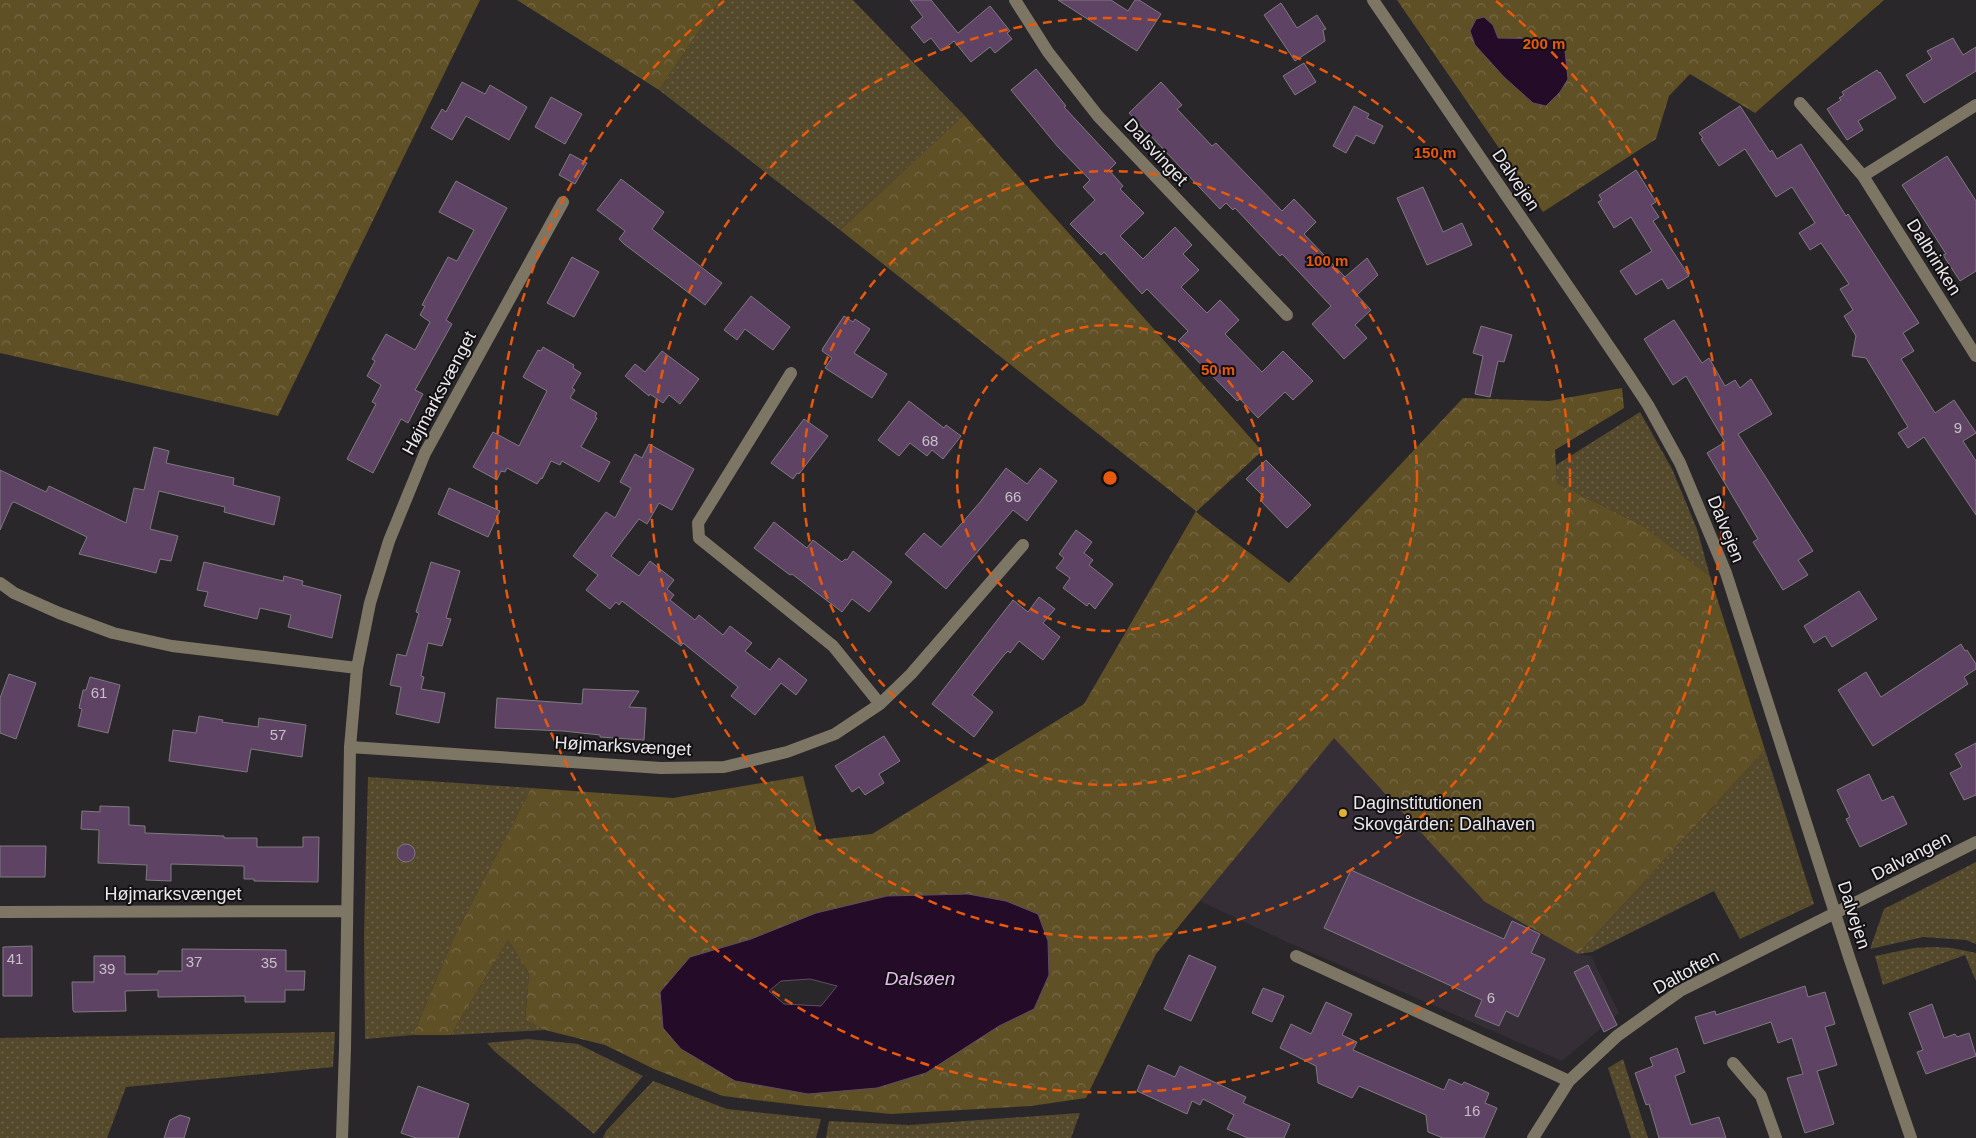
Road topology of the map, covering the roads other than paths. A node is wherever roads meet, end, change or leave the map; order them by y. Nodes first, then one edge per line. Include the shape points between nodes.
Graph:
1 (1015, 0) edge
2 (1373, 0) edge
3 (1800, 103) dead end
4 (1976, 105) edge
5 (1863, 176) junction
6 (563, 202) dead end
7 (1287, 315) dead end
8 (1976, 356) edge
9 (791, 373) dead end
10 (1022, 545) dead end
11 (0, 583) edge
12 (357, 668) junction
13 (880, 704) junction
14 (350, 747) junction
15 (1976, 842) edge
16 (346, 910) junction
17 (0, 912) edge
18 (1836, 914) junction
19 (1296, 956) dead end
20 (1733, 1063) dead end
21 (1569, 1081) junction
22 (342, 1138) edge
23 (1532, 1138) edge
24 (1776, 1138) edge
25 (1911, 1138) edge

1 - 7 street, Dalsvinget via 1048,52 1098,116
2 - 18 street, Dalvejen via 1606,341 1680,463 1726,573
3 - 5 street, Dalbrinken
4 - 5 street
5 - 8 street, Dalbrinken
6 - 12 street, Højmarksvænget via 425,453 389,541 372,594
9 - 13 street via 698,523 699,538 833,646
10 - 13 street, Højmarksvænget via 911,674
11 - 12 street via 14,593 59,613 113,633 172,646
12 - 14 street, Højmarksvænget
13 - 14 street, Højmarksvænget via 835,734 787,752 724,767 661,768
14 - 16 street, Højmarksvænget
15 - 18 street, Dalvangen
16 - 17 street, Højmarksvænget
16 - 22 street, Højmarksvænget
18 - 21 street, Daltoften via 1680,991 1617,1036
18 - 25 street, Dalvejen
19 - 21 street
20 - 24 street via 1761,1096
21 - 23 street, Daltoften

